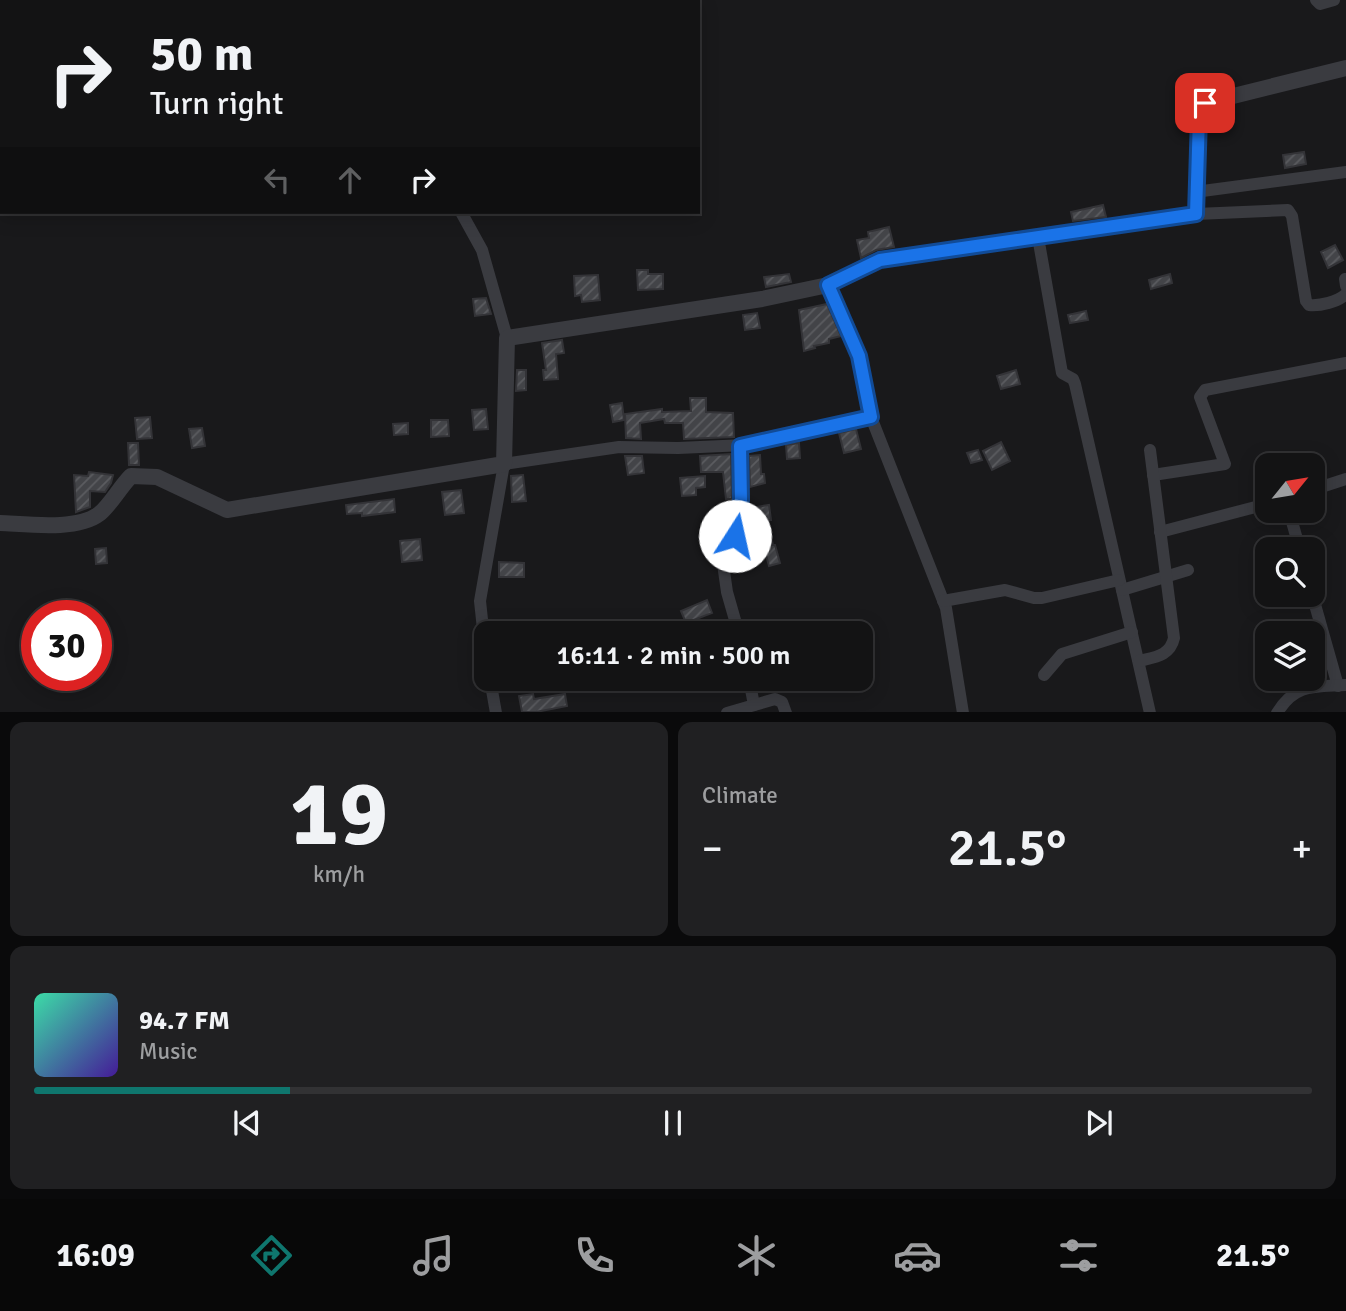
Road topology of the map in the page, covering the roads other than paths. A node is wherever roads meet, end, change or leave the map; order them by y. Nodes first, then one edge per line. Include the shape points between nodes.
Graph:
1 (1317, 0) edge
2 (1334, 0) edge
3 (1346, 68) edge
4 (1346, 172) edge
5 (1195, 192) junction
6 (462, 214) edge
7 (1196, 214) junction
8 (1038, 237) junction
9 (1345, 279) edge
10 (828, 285) junction
11 (1346, 286) edge
12 (1346, 294) edge
13 (507, 338) junction
14 (1346, 363) edge
15 (871, 417) junction
16 (740, 446) junction
17 (1150, 450) dead end
18 (504, 464) junction
19 (1153, 475) junction
20 (1346, 479) edge
21 (1325, 486) edge
22 (1255, 507) edge
23 (0, 523) edge
24 (1160, 532) junction
25 (1188, 570) dead end
26 (1166, 578) junction
27 (1121, 585) junction
28 (943, 601) junction
29 (1316, 607) edge
30 (482, 621) edge
31 (735, 621) edge
32 (1132, 632) junction
33 (1139, 661) junction
34 (1044, 675) dead end
35 (1342, 686) edge
36 (492, 691) edge
37 (751, 691) edge
38 (754, 705) junction
39 (496, 712) edge
40 (727, 712) edge
41 (786, 712) edge
42 (962, 712) edge
43 (1150, 712) edge
44 (1277, 712) edge

1 - 2 street via 1320,4
3 - 5 street via 1205,103 1199,117
4 - 5 street
5 - 7 street
6 - 13 street via 482,250
7 - 8 street
7 - 12 street via 1288,210 1306,301 1316,306
8 - 10 street via 880,260
8 - 27 street via 1062,373 1074,380
9 - 11 street
10 - 13 street
10 - 15 street via 859,356
13 - 18 street
14 - 19 street via 1205,390 1200,397 1225,464
15 - 16 street
15 - 28 street
16 - 18 street via 619,447
16 - 31 street via 738,524 723,564
17 - 19 street
18 - 23 street via 227,510 157,477 131,476 100,514 82,523
18 - 30 street via 480,601
19 - 24 street
20 - 21 street
22 - 24 street
24 - 26 street
25 - 26 street
26 - 27 street
26 - 33 street via 1172,647 1160,656
27 - 28 street via 1042,598 1005,590
27 - 32 street
28 - 42 street
29 - 35 street
32 - 33 street
32 - 34 street via 1062,654
33 - 43 street
35 - 44 street via 1303,689 1287,698
36 - 39 street
37 - 38 street
38 - 40 street
38 - 41 street via 779,699

